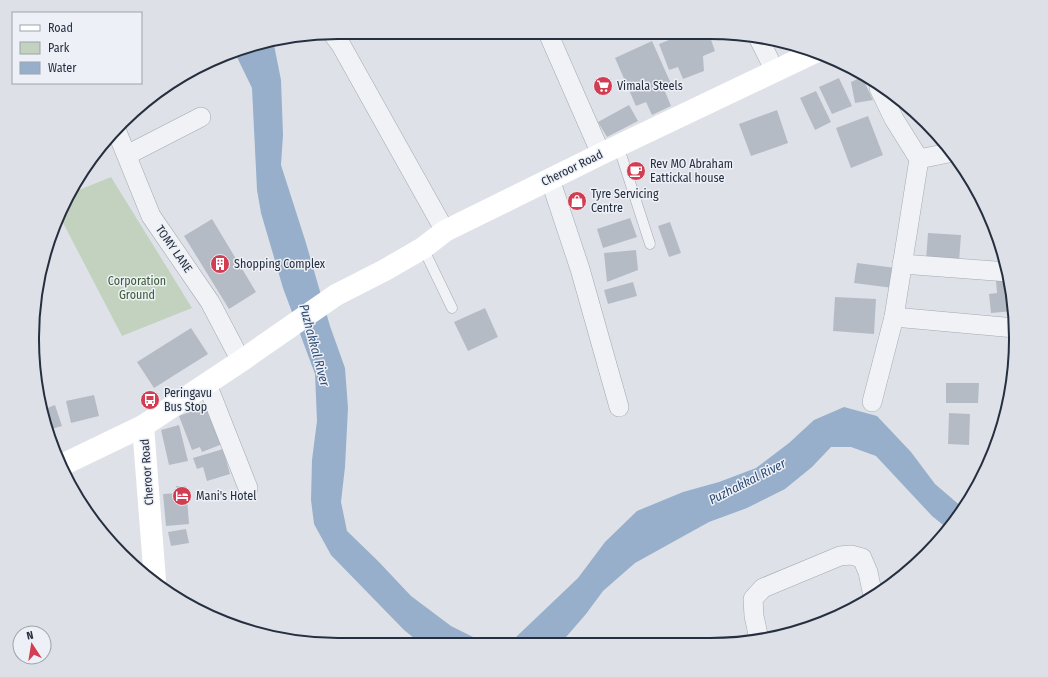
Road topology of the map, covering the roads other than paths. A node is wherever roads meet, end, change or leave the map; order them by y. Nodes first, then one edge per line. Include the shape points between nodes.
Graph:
1 (337, 39) edge
2 (551, 39) edge
3 (761, 44) edge
4 (807, 56) edge
5 (775, 71) junction
6 (881, 93) edge
7 (201, 117) dead end
8 (119, 135) edge
9 (610, 149) junction
10 (945, 154) edge
11 (127, 155) junction
12 (919, 159) junction
13 (550, 179) junction
14 (445, 231) junction
15 (650, 244) dead end
16 (423, 248) junction
17 (902, 264) junction
18 (1001, 271) edge
19 (452, 308) dead end
20 (894, 317) junction
21 (1008, 327) edge
22 (241, 361) junction
23 (207, 384) junction
24 (872, 402) dead end
25 (619, 407) dead end
26 (143, 426) junction
27 (66, 463) edge
28 (248, 488) dead end
29 (155, 575) edge
30 (872, 590) edge
31 (758, 634) edge

1 - 14 street
2 - 9 street
3 - 5 street
4 - 5 main road, Cheroor Road
5 - 9 main road, Cheroor Road
6 - 12 street
7 - 11 street
8 - 11 street, TOMY LANE
9 - 13 main road, Cheroor Road
9 - 15 lane
10 - 12 street
11 - 22 street, TOMY LANE via 151,216 210,302
12 - 17 street
13 - 14 main road, Cheroor Road
13 - 25 street via 580,269
14 - 16 main road, Cheroor Road
16 - 19 lane
16 - 22 main road, Cheroor Road via 336,295
17 - 18 street
17 - 20 street
20 - 21 street
20 - 24 street
22 - 23 main road, Cheroor Road
23 - 26 main road, Cheroor Road
23 - 28 street
26 - 27 main road
26 - 29 main road, Cheroor Road
30 - 31 street via 862,558 840,556 763,588 753,600

